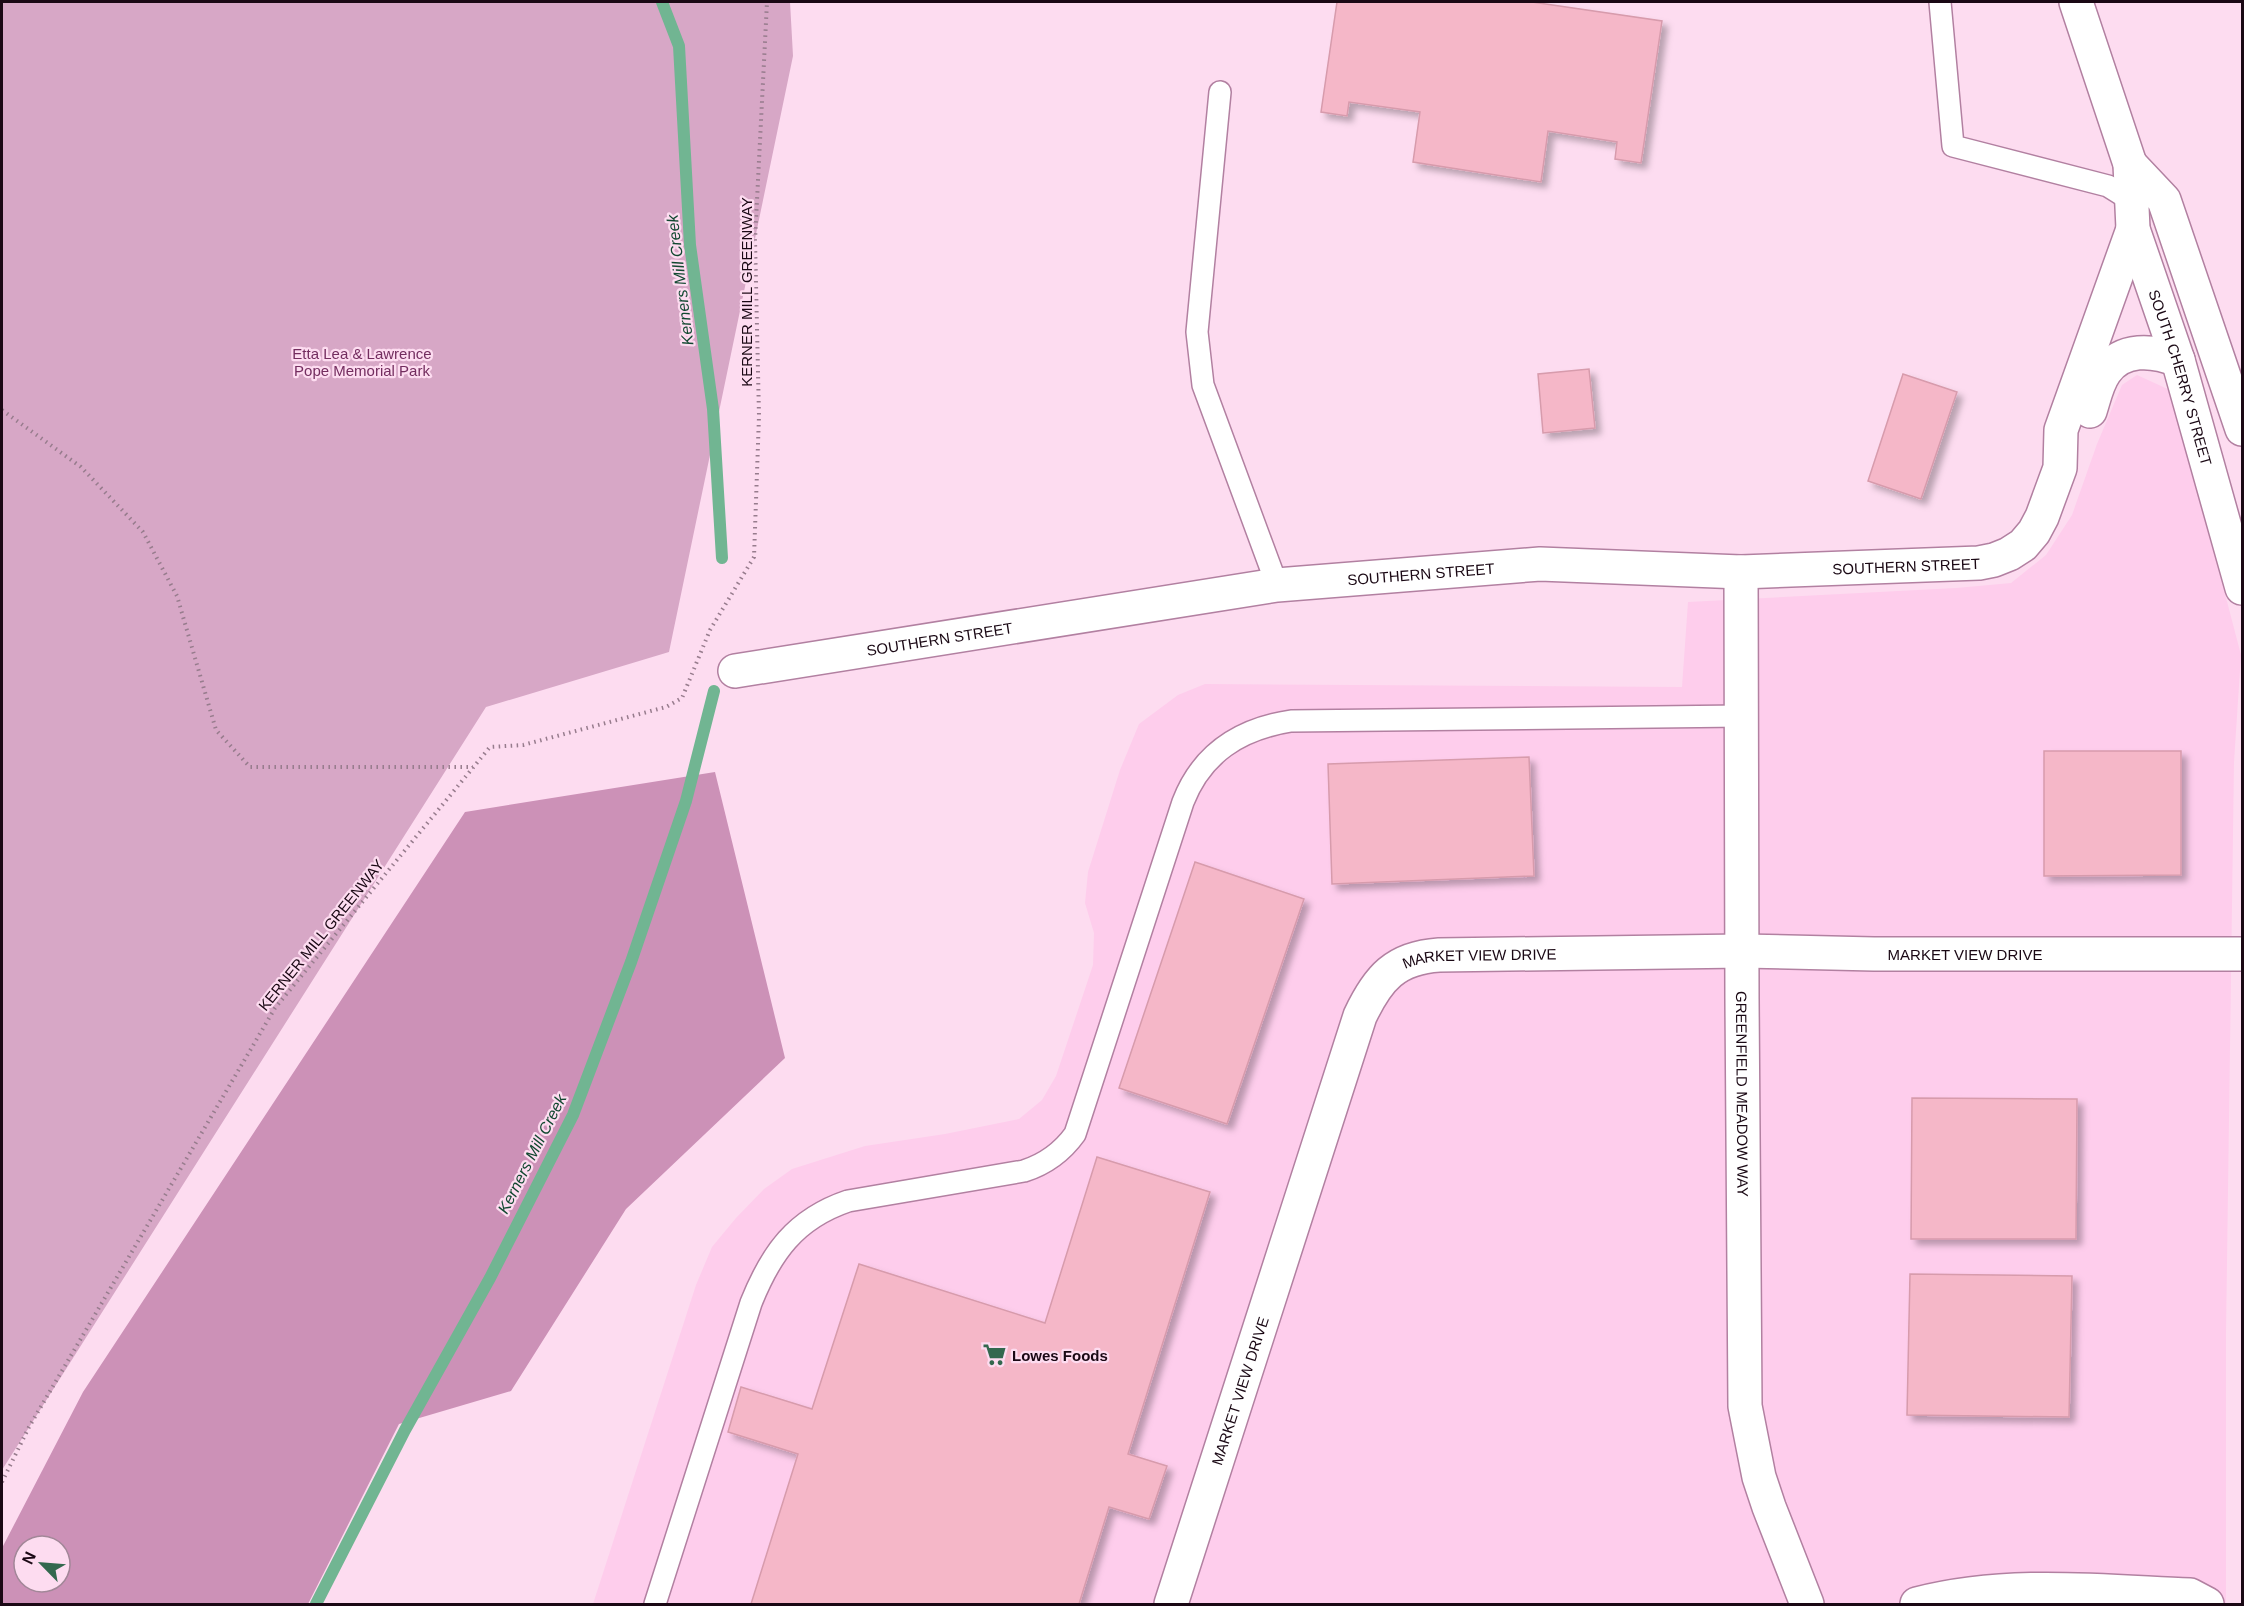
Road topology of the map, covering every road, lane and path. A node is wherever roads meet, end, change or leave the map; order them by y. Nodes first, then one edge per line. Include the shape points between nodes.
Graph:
1 (767, 2) edge
2 (1940, 2) edge
3 (2076, 2) edge
4 (1220, 92) dead end
5 (2130, 164) junction
6 (2132, 215) junction
7 (2178, 360) junction
8 (2, 410) edge
9 (2242, 429) edge
10 (2060, 468) junction
11 (1741, 572) junction
12 (1277, 585) junction
13 (2242, 588) edge
14 (735, 671) dead end
15 (1742, 716) junction
16 (473, 767) junction
17 (1743, 951) junction
18 (2242, 954) edge
19 (2, 1482) edge
20 (655, 1605) edge
21 (1171, 1605) edge
22 (1807, 1605) edge
23 (1917, 1605) edge
24 (2207, 1605) edge

1 - 16 path, KERNER MILL GREENWAY via 755,240 759,416 754,557 710,630 682,698 666,707 524,745 490,747
2 - 6 lane via 1953,146 2108,186
3 - 5 street, SOUTH CHERRY STREET
4 - 12 lane via 1197,332 1203,385
5 - 6 street, SOUTH CHERRY STREET
5 - 9 street, SOUTH CHERRY STREET via 2164,200
6 - 7 street, SOUTH CHERRY STREET
6 - 10 street, SOUTHERN STREET via 2061,430
7 - 10 street, SOUTHERN STREET via 2162,354 2135,353 2112,364 2099,384 2081,437
7 - 13 street, SOUTH CHERRY STREET
8 - 16 path via 81,467 143,532 177,596 216,730 250,766
10 - 11 street, SOUTHERN STREET via 2034,532 2009,554 1994,560
11 - 12 street, SOUTHERN STREET via 1540,564
11 - 15 street, GREENFIELD MEADOW WAY
12 - 14 street, SOUTHERN STREET
15 - 17 street, GREENFIELD MEADOW WAY
15 - 20 lane via 1291,721 1243,734 1212,756 1197,772 1183,801 1075,1134 1053,1157 1030,1169 848,1202 822,1212 784,1242 751,1303
16 - 19 path, KERNER MILL GREENWAY via 275,1008 28,1427
17 - 18 street, MARKET VIEW DRIVE
17 - 21 street, MARKET VIEW DRIVE via 1422,956 1402,963 1382,979 1360,1016
17 - 22 street, GREENFIELD MEADOW WAY via 1745,1406 1759,1477
23 - 24 street via 1980,1592 2020,1589 2190,1595

